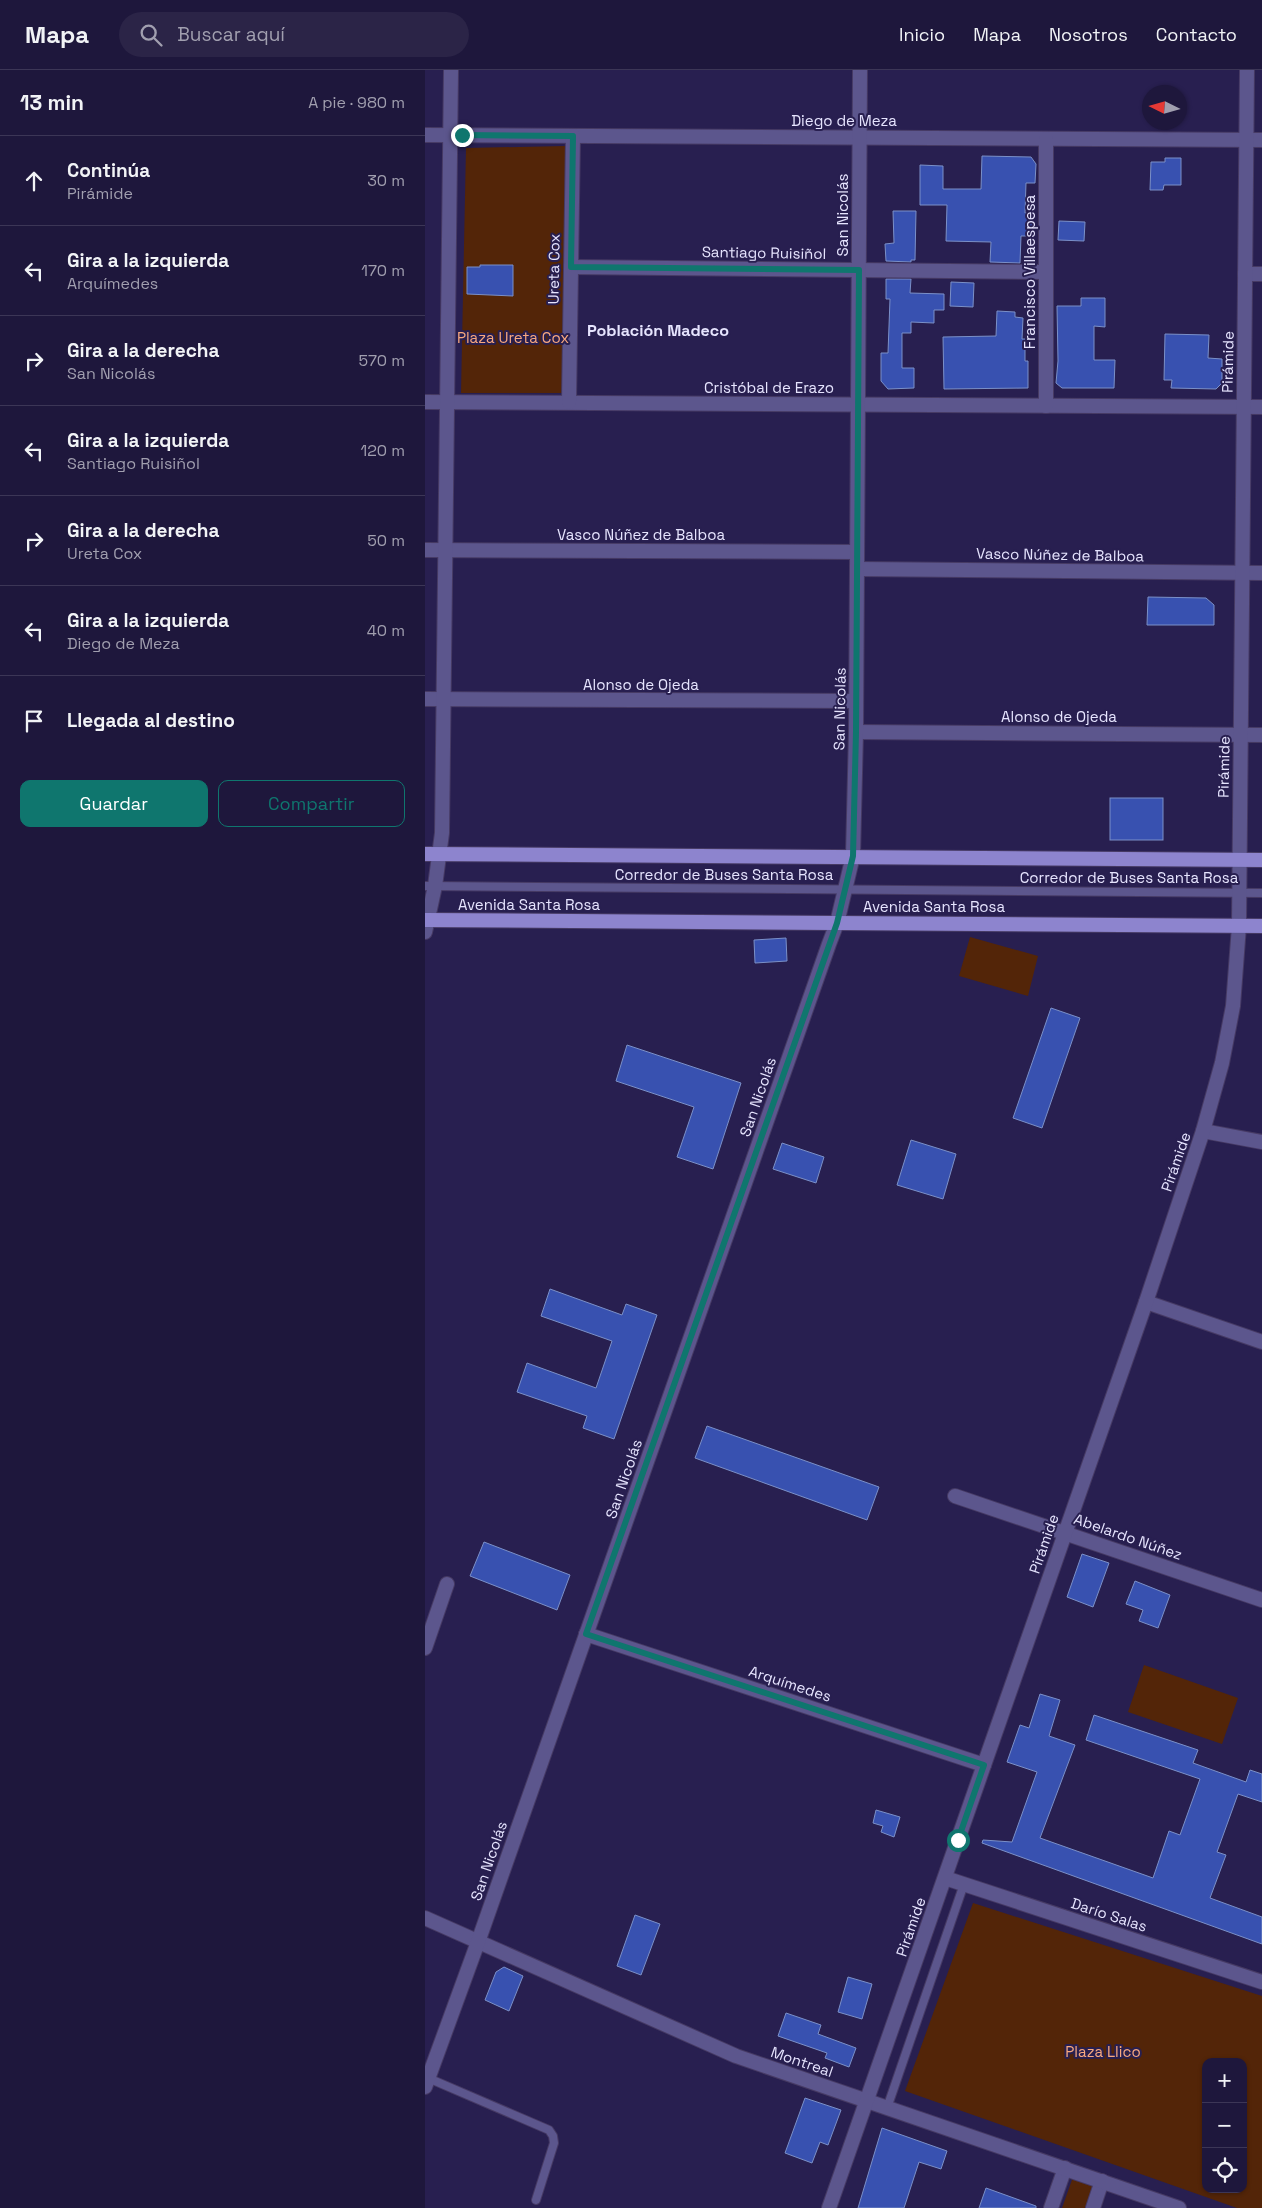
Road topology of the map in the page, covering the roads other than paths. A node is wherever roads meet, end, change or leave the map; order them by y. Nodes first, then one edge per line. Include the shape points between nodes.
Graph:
1 (451, 70) edge
2 (861, 70) edge
3 (1247, 70) edge
4 (425, 135) edge
5 (451, 135) junction
6 (573, 136) junction
7 (860, 138) junction
8 (1046, 139) junction
9 (1246, 140) junction
10 (1262, 140) edge
11 (571, 267) junction
12 (859, 270) junction
13 (1046, 272) junction
14 (1245, 274) junction
15 (1262, 274) edge
16 (425, 402) edge
17 (448, 402) junction
18 (569, 402) junction
19 (858, 404) junction
20 (1046, 406) junction
21 (1244, 407) junction
22 (1262, 407) edge
23 (425, 550) edge
24 (446, 550) junction
25 (857, 552) junction
26 (857, 569) junction
27 (1242, 573) junction
28 (1262, 573) edge
29 (425, 699) edge
30 (444, 700) junction
31 (857, 701) junction
32 (856, 732) junction
33 (1241, 735) junction
34 (1262, 735) edge
35 (425, 854) edge
36 (440, 854) junction
37 (853, 856) junction
38 (1240, 860) junction
39 (1262, 860) edge
40 (430, 886) edge
41 (845, 890) junction
42 (1239, 893) junction
43 (1262, 893) edge
44 (837, 923) junction
45 (426, 924) edge
46 (1239, 926) junction
47 (1262, 926) edge
48 (1203, 1131) junction
49 (1262, 1142) edge
50 (1146, 1302) junction
51 (1262, 1342) edge
52 (955, 1496) dead end
53 (1065, 1533) junction
54 (447, 1584) dead end
55 (1262, 1600) edge
56 (586, 1634) junction
57 (425, 1648) edge
58 (984, 1765) junction
59 (945, 1878) junction
60 (964, 1884) junction
61 (425, 1918) edge
62 (478, 1942) junction
63 (1262, 1982) edge
64 (427, 2082) edge
65 (867, 2101) junction
66 (887, 2108) junction
67 (1065, 2168) junction
68 (1102, 2182) junction
69 (536, 2200) dead end
70 (829, 2208) edge
71 (1051, 2208) edge
72 (1093, 2208) edge
73 (1179, 2208) edge

1 - 5 street
2 - 7 street, San Nicolás
3 - 9 street, Pirámide
4 - 5 street, Diego de Meza
5 - 6 street, Diego de Meza
5 - 17 street
6 - 7 street, Diego de Meza
6 - 11 street, Ureta Cox
7 - 8 street, Diego de Meza
7 - 12 street, San Nicolás
8 - 9 street, Diego de Meza
8 - 13 street, Francisco Villaespesa
9 - 10 street, Diego de Meza
9 - 14 street, Pirámide
11 - 12 street, Santiago Ruisiñol
11 - 18 street, Ureta Cox
12 - 13 street, Santiago Ruisiñol
12 - 19 street, San Nicolás
13 - 20 street, Francisco Villaespesa
14 - 15 street
14 - 21 street, Pirámide
16 - 17 street, Cristóbal de Erazo
17 - 18 street, Cristóbal de Erazo
17 - 24 street
18 - 19 street, Cristóbal de Erazo
19 - 20 street, Cristóbal de Erazo
19 - 25 street, San Nicolás
20 - 21 street, Cristóbal de Erazo
21 - 22 street, Cristóbal de Erazo
21 - 27 street, Pirámide
23 - 24 street, Vasco Núñez de Balboa
24 - 25 street, Vasco Núñez de Balboa
24 - 30 street
25 - 26 street, San Nicolás
26 - 27 street, Vasco Núñez de Balboa
26 - 31 street, San Nicolás
27 - 28 street, Vasco Núñez de Balboa
27 - 33 street, Pirámide
29 - 30 street, Alonso de Ojeda
30 - 31 street, Alonso de Ojeda
30 - 36 street
31 - 32 street, San Nicolás
32 - 33 street, Alonso de Ojeda
32 - 37 street, San Nicolás
33 - 34 street, Alonso de Ojeda
33 - 38 street, Pirámide
35 - 36 main road
36 - 37 main road
36 - 40 street
37 - 38 main road
37 - 41 street, San Nicolás
38 - 39 main road
38 - 42 street, Pirámide
40 - 41 lane, Corredor de Buses Santa Rosa
40 - 45 street
41 - 42 lane, Corredor de Buses Santa Rosa
41 - 44 street, San Nicolás
42 - 43 lane, Corredor de Buses Santa Rosa
42 - 46 street, Pirámide
44 - 45 main road, Avenida Santa Rosa
44 - 46 main road, Avenida Santa Rosa
44 - 56 street, San Nicolás
46 - 47 main road, Avenida Santa Rosa
46 - 48 street, Pirámide via 1233,1006 1222,1063
48 - 49 street
48 - 50 street, Pirámide
50 - 51 street
50 - 53 street, Pirámide
52 - 53 street, Abelardo Núñez
53 - 55 street, Abelardo Núñez
53 - 58 street, Pirámide
54 - 57 street
56 - 58 street, Arquímedes
56 - 62 street, San Nicolás
58 - 59 street, Pirámide
59 - 60 street, Darío Salas
59 - 65 street, Pirámide
60 - 63 street, Darío Salas
60 - 66 lane
61 - 62 street, Montreal
62 - 64 street, San Nicolás
62 - 65 street, Montreal via 711,2045
64 - 69 lane via 549,2130 554,2143
65 - 66 street, Montreal
65 - 70 street, Pirámide
66 - 67 street, Montreal
67 - 68 street, Montreal
67 - 71 street
68 - 72 street
68 - 73 street, Montreal

